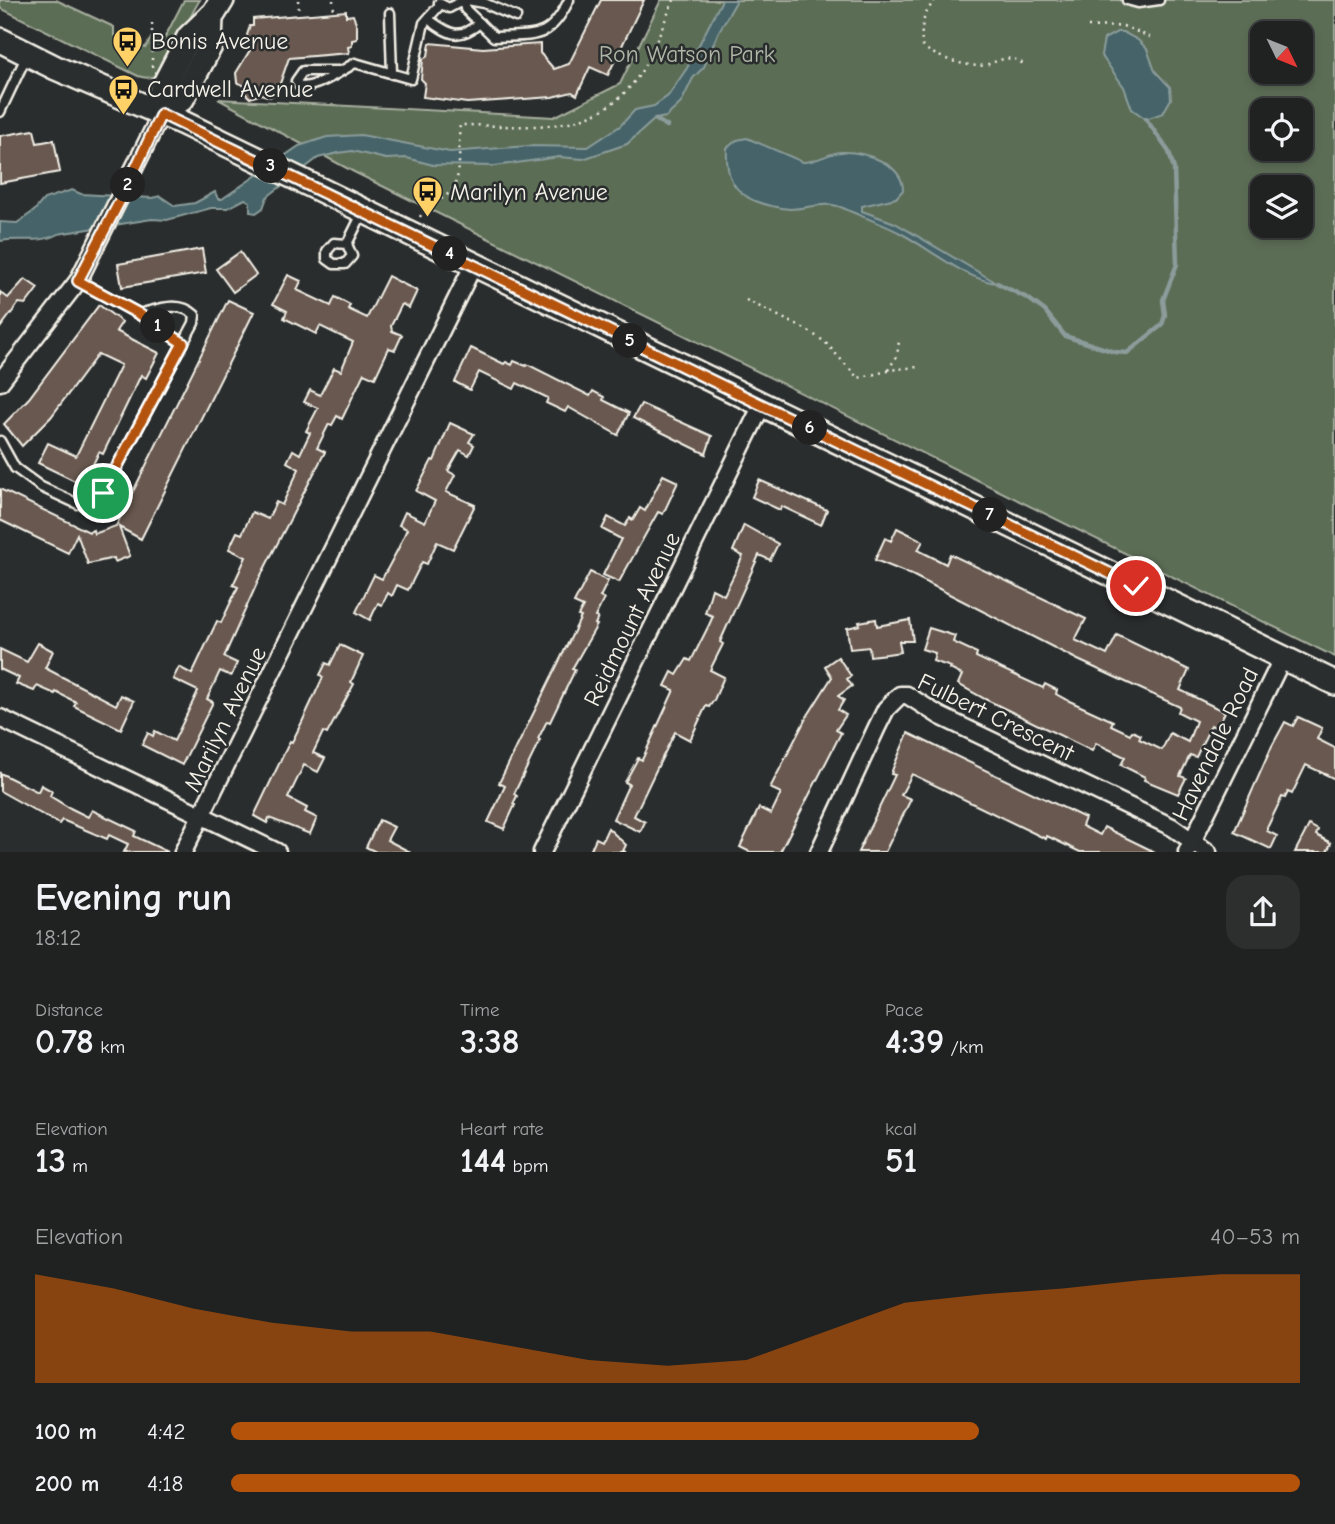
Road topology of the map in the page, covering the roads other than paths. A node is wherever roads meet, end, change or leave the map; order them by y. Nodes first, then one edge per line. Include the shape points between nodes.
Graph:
1 (466, 0) edge
2 (569, 0) edge
3 (1127, 0) edge
4 (1159, 0) edge
5 (439, 2) edge
6 (217, 8) edge
7 (390, 13) dead end
8 (516, 17) dead end
9 (428, 19) junction
10 (480, 23) junction
11 (0, 40) edge
12 (28, 54) junction
13 (340, 71) junction
14 (391, 74) junction
15 (2, 97) edge
16 (0, 112) edge
17 (161, 114) junction
18 (364, 211) junction
19 (347, 244) dead end
20 (473, 266) junction
21 (78, 281) junction
22 (139, 314) junction
23 (183, 343) junction
24 (0, 382) edge
25 (762, 405) junction
26 (0, 441) edge
27 (1283, 657) junction
28 (1335, 683) edge
29 (0, 718) edge
30 (203, 815) junction
31 (1190, 846) edge
32 (183, 852) edge
33 (277, 852) edge
34 (542, 852) edge
35 (818, 852) edge
36 (1208, 852) edge

1 - 5 lane via 449,8
1 - 8 lane
1 - 10 lane via 465,9
2 - 10 lane via 557,24 537,35 494,37
3 - 4 lane
5 - 9 lane
6 - 17 main road via 209,46 182,99
7 - 14 lane
9 - 10 lane via 455,34 468,34
9 - 14 lane via 411,79
11 - 12 main road
12 - 15 lane
12 - 17 main road
13 - 13 lane via 310,87 300,87 296,81 303,71
13 - 14 lane via 355,63
15 - 16 lane
17 - 18 main road
17 - 21 street
18 - 19 lane
18 - 20 main road
20 - 25 main road
20 - 30 street, Marilyn Avenue
21 - 22 lane
21 - 24 street
22 - 23 lane
22 - 23 lane via 187,307 195,315
23 - 26 lane via 94,504 78,505 41,486 15,468
25 - 27 main road
25 - 34 street, Reidmount Avenue
27 - 28 main road
27 - 31 street, Havendale Road
29 - 30 street
30 - 32 street, Marilyn Avenue
30 - 33 street
31 - 35 street, Fulbert Crescent via 1172,827 900,695 886,709
31 - 36 street

